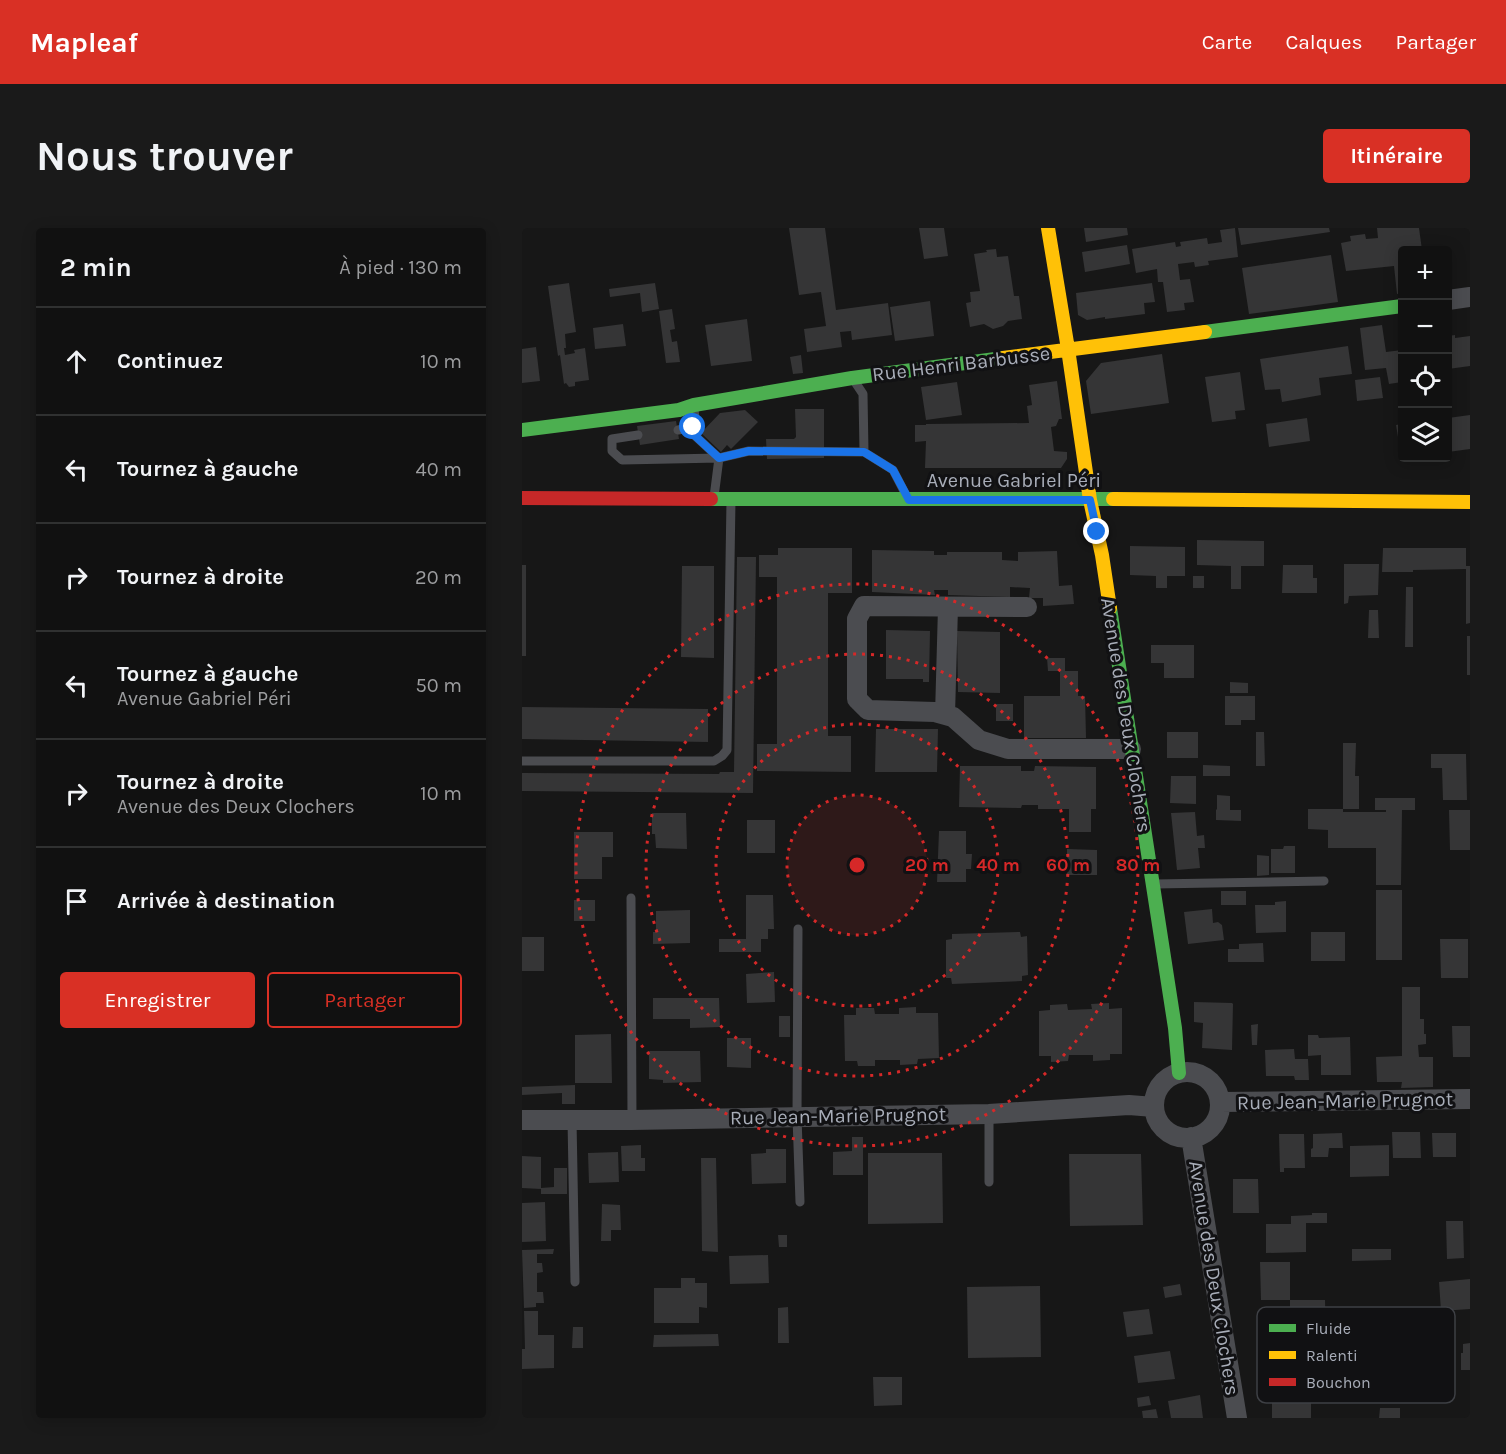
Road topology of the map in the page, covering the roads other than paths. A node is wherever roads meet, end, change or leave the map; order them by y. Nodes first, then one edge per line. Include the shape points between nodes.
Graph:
1 (1048, 228) edge
2 (1470, 297) edge
3 (1452, 299) edge
4 (1398, 307) edge
5 (1068, 349) junction
6 (852, 378) junction
7 (694, 405) junction
8 (693, 427) junction
9 (522, 430) edge
10 (678, 430) dead end
11 (638, 435) dead end
12 (864, 452) junction
13 (719, 458) junction
14 (522, 498) edge
15 (714, 499) junction
16 (731, 499) junction
17 (909, 500) junction
18 (1090, 500) junction
19 (1470, 501) edge
20 (948, 607) junction
21 (1027, 607) dead end
22 (945, 715) junction
23 (1131, 749) junction
24 (522, 761) edge
25 (1324, 881) dead end
26 (1152, 884) junction
27 (631, 898) dead end
28 (798, 929) dead end
29 (1179, 1073) junction
30 (1470, 1099) edge
31 (1220, 1102) junction
32 (1154, 1107) junction
33 (989, 1113) junction
34 (797, 1117) junction
35 (522, 1120) edge
36 (572, 1120) junction
37 (632, 1120) junction
38 (1191, 1137) junction
39 (989, 1182) dead end
40 (800, 1202) dead end
41 (575, 1282) dead end
42 (1237, 1418) edge

1 - 5 street
2 - 3 street
4 - 5 street, Rue Henri Barbusse
5 - 6 street, Rue Henri Barbusse
5 - 18 street, Avenue des Deux Clochers
6 - 7 street, Rue Henri Barbusse
6 - 12 lane via 863,394
7 - 8 lane
7 - 9 street, Rue Henri Barbusse
8 - 10 lane
8 - 13 lane via 692,433
11 - 13 lane via 612,439 612,451 622,460
12 - 13 lane via 749,451
12 - 17 lane via 893,470
13 - 15 lane
14 - 15 street, Avenue Gabriel Péri
15 - 16 street, Avenue Gabriel Péri
16 - 17 street, Avenue Gabriel Péri
16 - 24 lane via 728,750 714,761
17 - 18 street, Avenue Gabriel Péri
18 - 19 street, Avenue Gabriel Péri
18 - 23 street, Avenue des Deux Clochers
20 - 21 street
20 - 22 street
20 - 22 street via 864,606 857,620 856,699 868,710
22 - 23 street via 953,717 979,740 1008,749
23 - 26 street, Avenue des Deux Clochers
25 - 26 lane
26 - 29 street, Avenue des Deux Clochers
27 - 37 lane
28 - 34 lane
29 - 31 street via 1202,1075 1217,1091
29 - 32 street via 1161,1085
30 - 31 street, Rue Jean-Marie Prugnot
31 - 38 street via 1215,1122 1201,1135
32 - 33 street, Rue Jean-Marie Prugnot
32 - 38 street via 1162,1126 1180,1137
33 - 34 street, Rue Jean-Marie Prugnot
33 - 39 lane
34 - 37 street, Rue Jean-Marie Prugnot
34 - 40 lane
35 - 36 street, Rue Jean-Marie Prugnot
36 - 37 street, Rue Jean-Marie Prugnot
36 - 41 lane
38 - 42 street, Avenue des Deux Clochers

